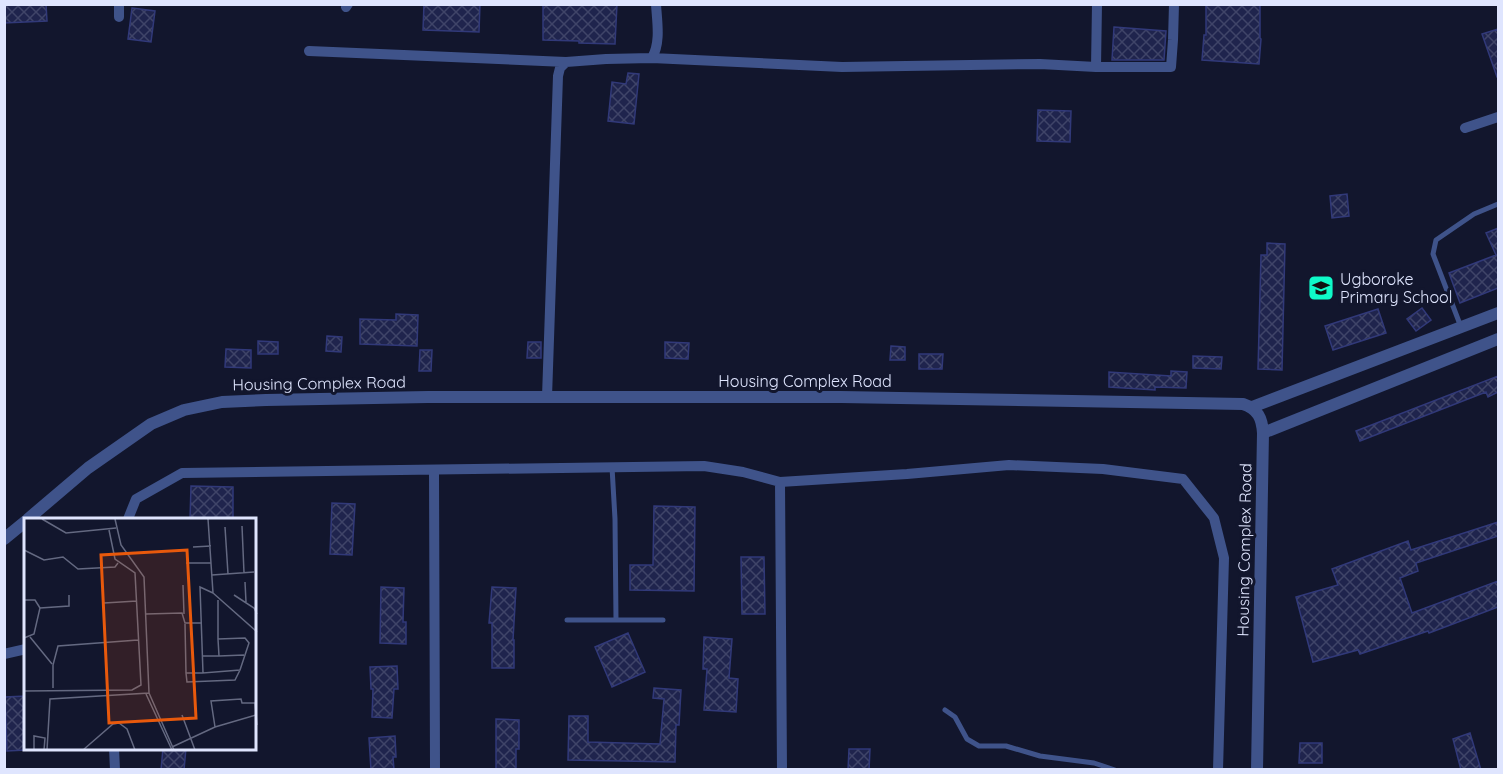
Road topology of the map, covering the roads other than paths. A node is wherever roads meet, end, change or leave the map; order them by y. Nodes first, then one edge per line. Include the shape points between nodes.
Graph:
1 (119, 4) edge
2 (656, 4) edge
3 (1097, 4) edge
4 (1174, 4) edge
5 (119, 17) dead end
6 (309, 51) dead end
7 (652, 58) junction
8 (566, 62) junction
9 (1096, 67) junction
10 (1498, 117) edge
11 (1466, 128) dead end
12 (1498, 204) edge
13 (1498, 313) edge
14 (1461, 327) junction
15 (1498, 339) edge
16 (547, 397) junction
17 (1252, 407) junction
18 (1263, 434) junction
19 (612, 467) junction
20 (434, 470) junction
21 (780, 482) junction
22 (29, 518) edge
23 (128, 518) edge
24 (24, 522) edge
25 (4, 539) edge
26 (567, 620) dead end
27 (616, 620) junction
28 (663, 620) dead end
29 (24, 649) edge
30 (4, 654) edge
31 (945, 710) dead end
32 (114, 750) edge
33 (435, 768) edge
34 (115, 770) edge
35 (782, 770) edge
36 (1115, 770) edge
37 (1218, 770) edge
38 (1257, 770) edge

1 - 5 street
2 - 7 street via 657,40
3 - 9 street
4 - 9 street via 1171,67
6 - 8 street
7 - 8 street
7 - 9 street via 842,67
8 - 16 street via 558,76
10 - 11 street
12 - 14 lane via 1474,214 1436,240 1433,254
13 - 14 street
14 - 17 street
15 - 18 street
16 - 17 street, Housing Complex Road via 852,397
16 - 22 street, Housing Complex Road via 266,400 222,402 184,410 151,424 120,445
17 - 18 street, Housing Complex Road via 1259,416
18 - 38 street, Housing Complex Road
19 - 20 street
19 - 21 street via 704,466
19 - 27 lane
20 - 23 street via 182,473 136,499
20 - 33 street
21 - 35 street
21 - 37 street via 1010,465 1103,468 1183,479 1214,518 1224,558
24 - 25 street, Housing Complex Road
26 - 27 lane
27 - 28 lane
29 - 30 street
31 - 36 lane via 955,717 967,739 979,746 1006,746
32 - 34 street

